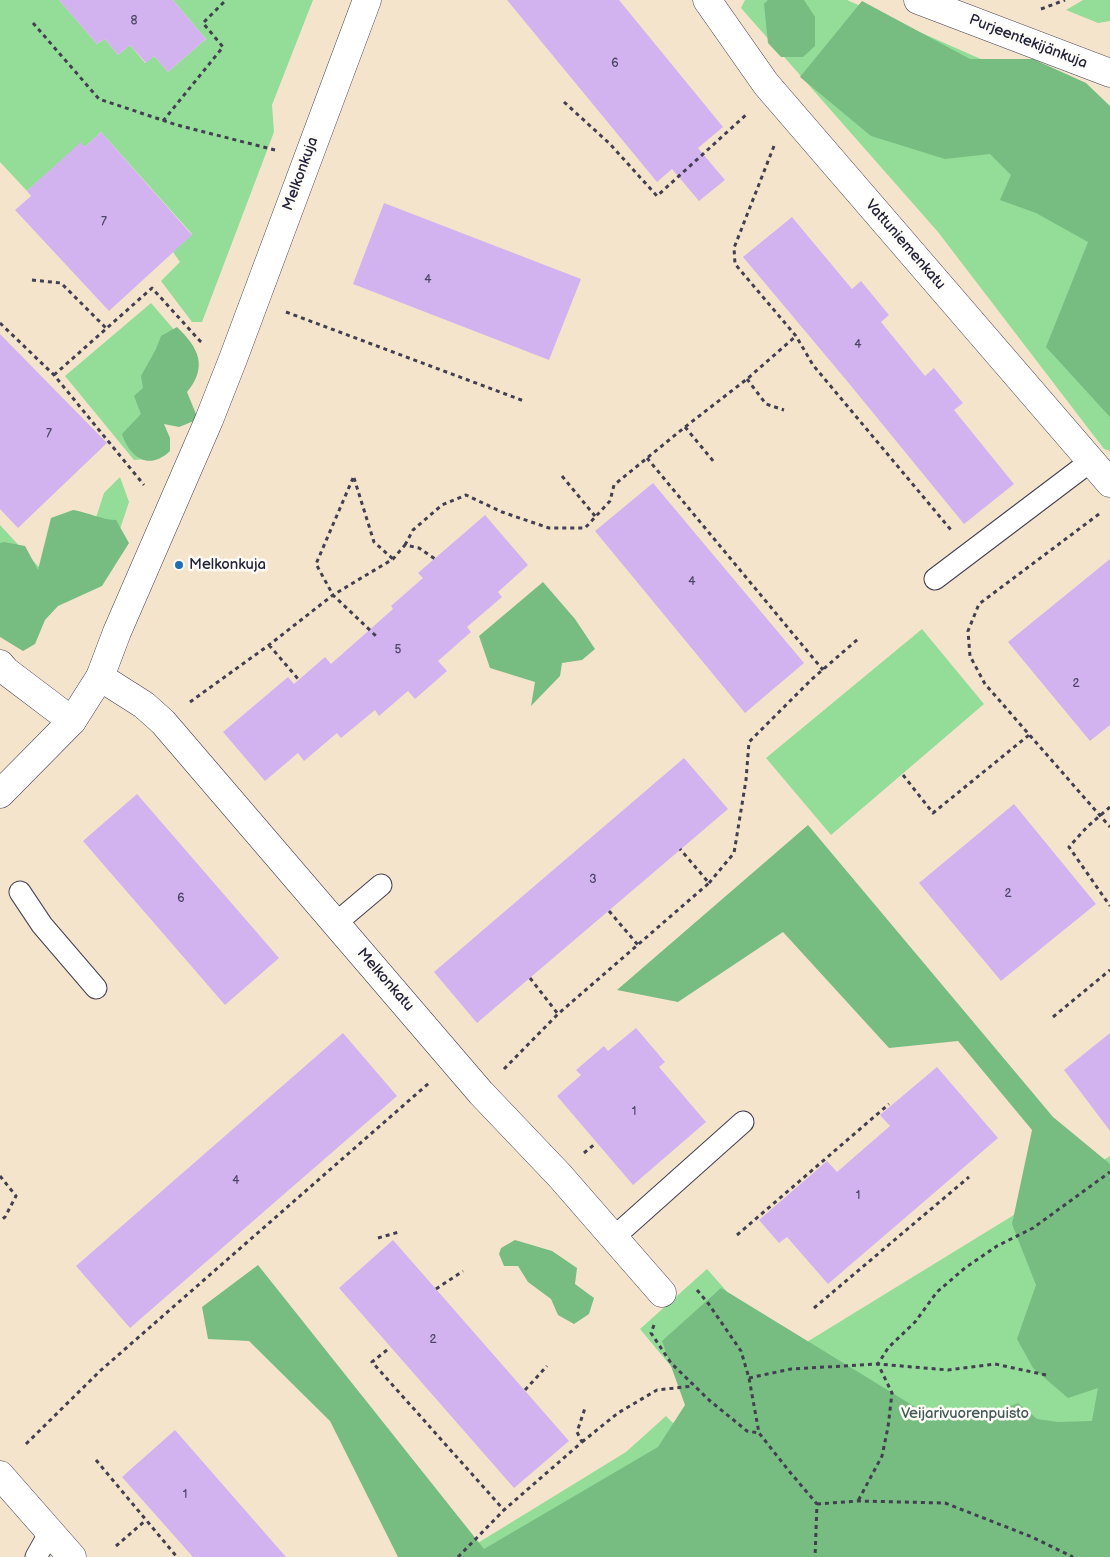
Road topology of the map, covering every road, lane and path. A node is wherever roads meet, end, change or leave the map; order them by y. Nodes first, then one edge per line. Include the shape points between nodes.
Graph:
1 (226, 0) edge
2 (367, 0) edge
3 (707, 0) edge
4 (918, 0) edge
5 (1065, 0) edge
6 (1036, 12) dead end
7 (33, 23) dead end
8 (1110, 73) edge
9 (564, 102) dead end
10 (754, 107) dead end
11 (163, 120) junction
12 (775, 143) dead end
13 (307, 160) junction
14 (32, 280) dead end
15 (255, 300) junction
16 (0, 323) edge
17 (106, 328) junction
18 (796, 336) junction
19 (233, 359) junction
20 (54, 375) junction
21 (747, 379) junction
22 (524, 401) dead end
23 (784, 410) dead end
24 (685, 427) junction
25 (647, 458) junction
26 (1091, 461) junction
27 (714, 462) dead end
28 (562, 476) dead end
29 (1110, 483) edge
30 (168, 511) junction
31 (1099, 514) dead end
32 (595, 516) junction
33 (405, 544) junction
34 (971, 553) junction
35 (393, 559) junction
36 (435, 559) dead end
37 (935, 579) dead end
38 (333, 595) junction
39 (376, 636) dead end
40 (858, 639) dead end
41 (269, 645) junction
42 (0, 664) edge
43 (823, 670) junction
44 (100, 677) junction
45 (299, 680) dead end
46 (72, 721) junction
47 (163, 722) junction
48 (1029, 735) junction
49 (903, 775) dead end
50 (0, 794) edge
51 (1110, 806) edge
52 (1100, 816) junction
53 (1110, 827) edge
54 (680, 850) dead end
55 (709, 883) junction
56 (381, 885) dead end
57 (20, 892) dead end
58 (1110, 906) edge
59 (609, 911) dead end
60 (336, 923) junction
61 (638, 945) junction
62 (1110, 970) edge
63 (530, 978) dead end
64 (96, 988) dead end
65 (558, 1014) junction
66 (1053, 1017) dead end
67 (454, 1062) junction
68 (481, 1093) junction
69 (889, 1104) dead end
70 (743, 1122) dead end
71 (1110, 1172) edge
72 (0, 1176) edge
73 (969, 1177) dead end
74 (0, 1222) edge
75 (399, 1232) dead end
76 (737, 1235) dead end
77 (378, 1238) dead end
78 (612, 1238) junction
79 (463, 1270) dead end
80 (695, 1288) dead end
81 (436, 1289) dead end
82 (662, 1293) joint
83 (814, 1308) dead end
84 (387, 1350) dead end
85 (878, 1364) junction
86 (547, 1366) dead end
87 (1046, 1375) dead end
88 (749, 1378) junction
89 (694, 1386) junction
90 (525, 1390) dead end
91 (585, 1408) dead end
92 (759, 1433) junction
93 (582, 1442) junction
94 (26, 1444) dead end
95 (96, 1460) dead end
96 (0, 1475) edge
97 (858, 1501) junction
98 (817, 1504) junction
99 (504, 1510) junction
100 (146, 1520) junction
101 (50, 1532) junction
102 (116, 1546) dead end
103 (36, 1557) edge
104 (72, 1557) edge
105 (177, 1557) edge
106 (458, 1557) edge
107 (815, 1557) edge
108 (1073, 1557) edge

1 - 11 path via 203,22 223,47
2 - 13 street, Melkonkuja
3 - 26 street, Vattuniemenkatu via 766,84
4 - 8 street, Purjeentekijänkuja
5 - 6 path
7 - 11 path via 99,99
9 - 10 path via 610,144 657,196
11 - 13 path
12 - 18 path via 734,248 735,264
13 - 15 street, Melkonkuja
14 - 17 path via 61,282
15 - 19 street, Melkonkuja
15 - 22 path
16 - 20 path
17 - 19 path via 152,288 200,341
17 - 20 path
18 - 21 path
18 - 34 path via 812,365
19 - 30 street, Melkonkuja
20 - 30 path
21 - 23 path via 766,404
21 - 24 path
24 - 25 path
24 - 27 path
25 - 32 path via 614,485 610,501
25 - 43 path
26 - 29 street, Vattuniemenkatu
26 - 34 lane
28 - 32 path
30 - 44 street, Melkonkuja
31 - 48 path via 979,604 968,630 970,656 985,684
32 - 33 path via 585,528 549,528 466,495 442,505 414,530
33 - 35 path
33 - 36 path via 419,548
34 - 37 lane
35 - 38 path
35 - 38 path via 374,542 353,478 316,564
38 - 39 path
38 - 41 path
40 - 43 path
41 - 45 path
41 - 47 path
42 - 46 street
43 - 55 path via 749,742 734,853
44 - 46 street, Melkonkuja
44 - 47 street, Melkonkatu via 144,705
46 - 50 street, Melkonkuja
47 - 60 street, Melkonkatu
48 - 49 path via 933,813
48 - 52 path
51 - 52 path
52 - 53 path
52 - 58 path via 1069,848
54 - 55 path
55 - 61 path
56 - 60 lane
57 - 64 lane via 42,925
59 - 61 path
60 - 67 street, Melkonkatu
61 - 65 path
62 - 66 path
63 - 65 path
65 - 68 path
67 - 68 street, Melkonkatu
67 - 94 path via 100,1371
68 - 78 street, Melkonkatu via 560,1176
69 - 76 path
70 - 78 lane
71 - 85 path via 1033,1228 997,1246 965,1268 937,1292
72 - 74 path via 16,1196
73 - 83 path
75 - 77 path
78 - 82 street, Melkonkatu
79 - 81 path
80 - 88 path via 741,1351
82 - 89 path via 651,1333 671,1363
84 - 99 path via 372,1362
85 - 87 path via 948,1370 995,1364
85 - 88 path via 791,1369
85 - 97 path via 892,1393 888,1427 882,1456
86 - 90 path
88 - 92 path
89 - 92 path via 747,1431
89 - 93 path via 657,1390 618,1413
91 - 93 path via 577,1432
92 - 98 path
93 - 99 path
95 - 100 path
96 - 101 street
97 - 98 path
97 - 108 path via 945,1503
98 - 107 path
99 - 106 path
100 - 102 path
100 - 105 path
101 - 103 lane
101 - 104 street

